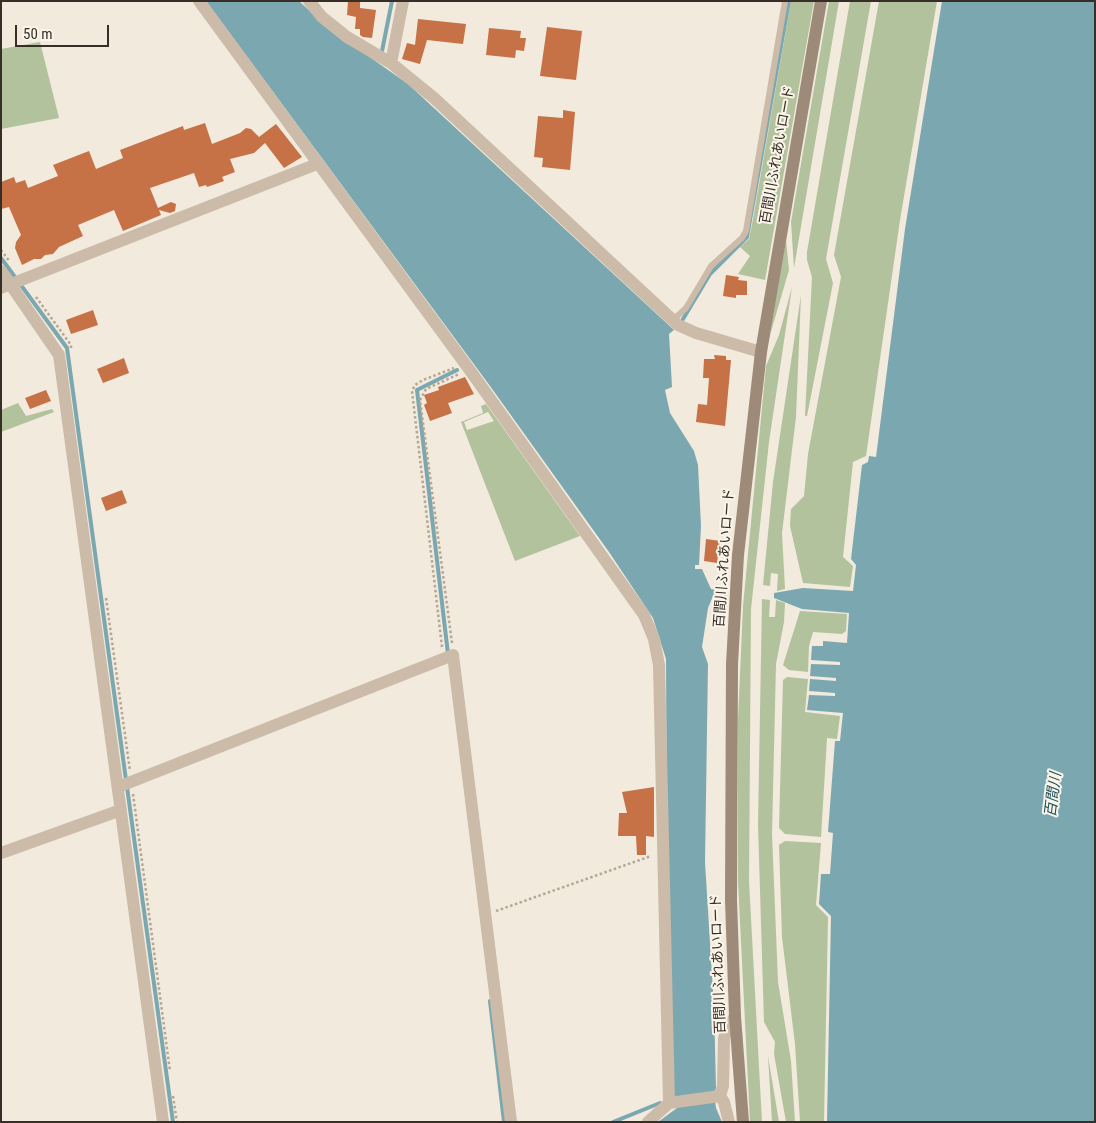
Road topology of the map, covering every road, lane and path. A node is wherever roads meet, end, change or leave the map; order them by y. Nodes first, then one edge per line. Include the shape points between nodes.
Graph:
1 (199, 1) edge
2 (309, 1) edge
3 (403, 1) edge
4 (785, 1) edge
5 (821, 1) edge
6 (390, 62) junction
7 (317, 164) junction
8 (1, 271) edge
9 (13, 284) edge
10 (673, 320) junction
11 (761, 352) junction
12 (467, 366) junction
13 (448, 657) junction
14 (126, 784) junction
15 (121, 810) junction
16 (1, 853) edge
17 (664, 855) junction
18 (485, 915) junction
19 (735, 1016) junction
20 (170, 1072) dead end
21 (173, 1092) dead end
22 (718, 1097) junction
23 (672, 1102) junction
24 (163, 1122) edge
25 (177, 1122) edge
26 (510, 1122) edge
27 (648, 1122) edge
28 (729, 1122) edge
29 (743, 1122) edge

1 - 7 street
2 - 6 street via 322,17 347,37
3 - 6 street
4 - 10 lane via 746,231 711,266 686,308
5 - 11 street, 百間川ふれあいロード
6 - 10 street via 434,98
7 - 9 street
7 - 12 street
8 - 9 street
9 - 14 street via 59,355
10 - 11 street via 696,333
11 - 19 street, 百間川ふれあいロード via 738,555 732,664 731,890
12 - 13 path via 426,389 420,400
12 - 13 path via 423,380 412,390
12 - 17 street via 644,615 654,639 659,665
13 - 14 street
13 - 18 street
14 - 15 street
14 - 20 path
15 - 16 street
15 - 24 street
17 - 18 path via 649,856
17 - 23 street
18 - 26 street
19 - 22 street via 724,1039 723,1086
19 - 29 street, 百間川ふれあいロード
21 - 25 path
22 - 23 street
22 - 28 street via 724,1102
23 - 27 street

